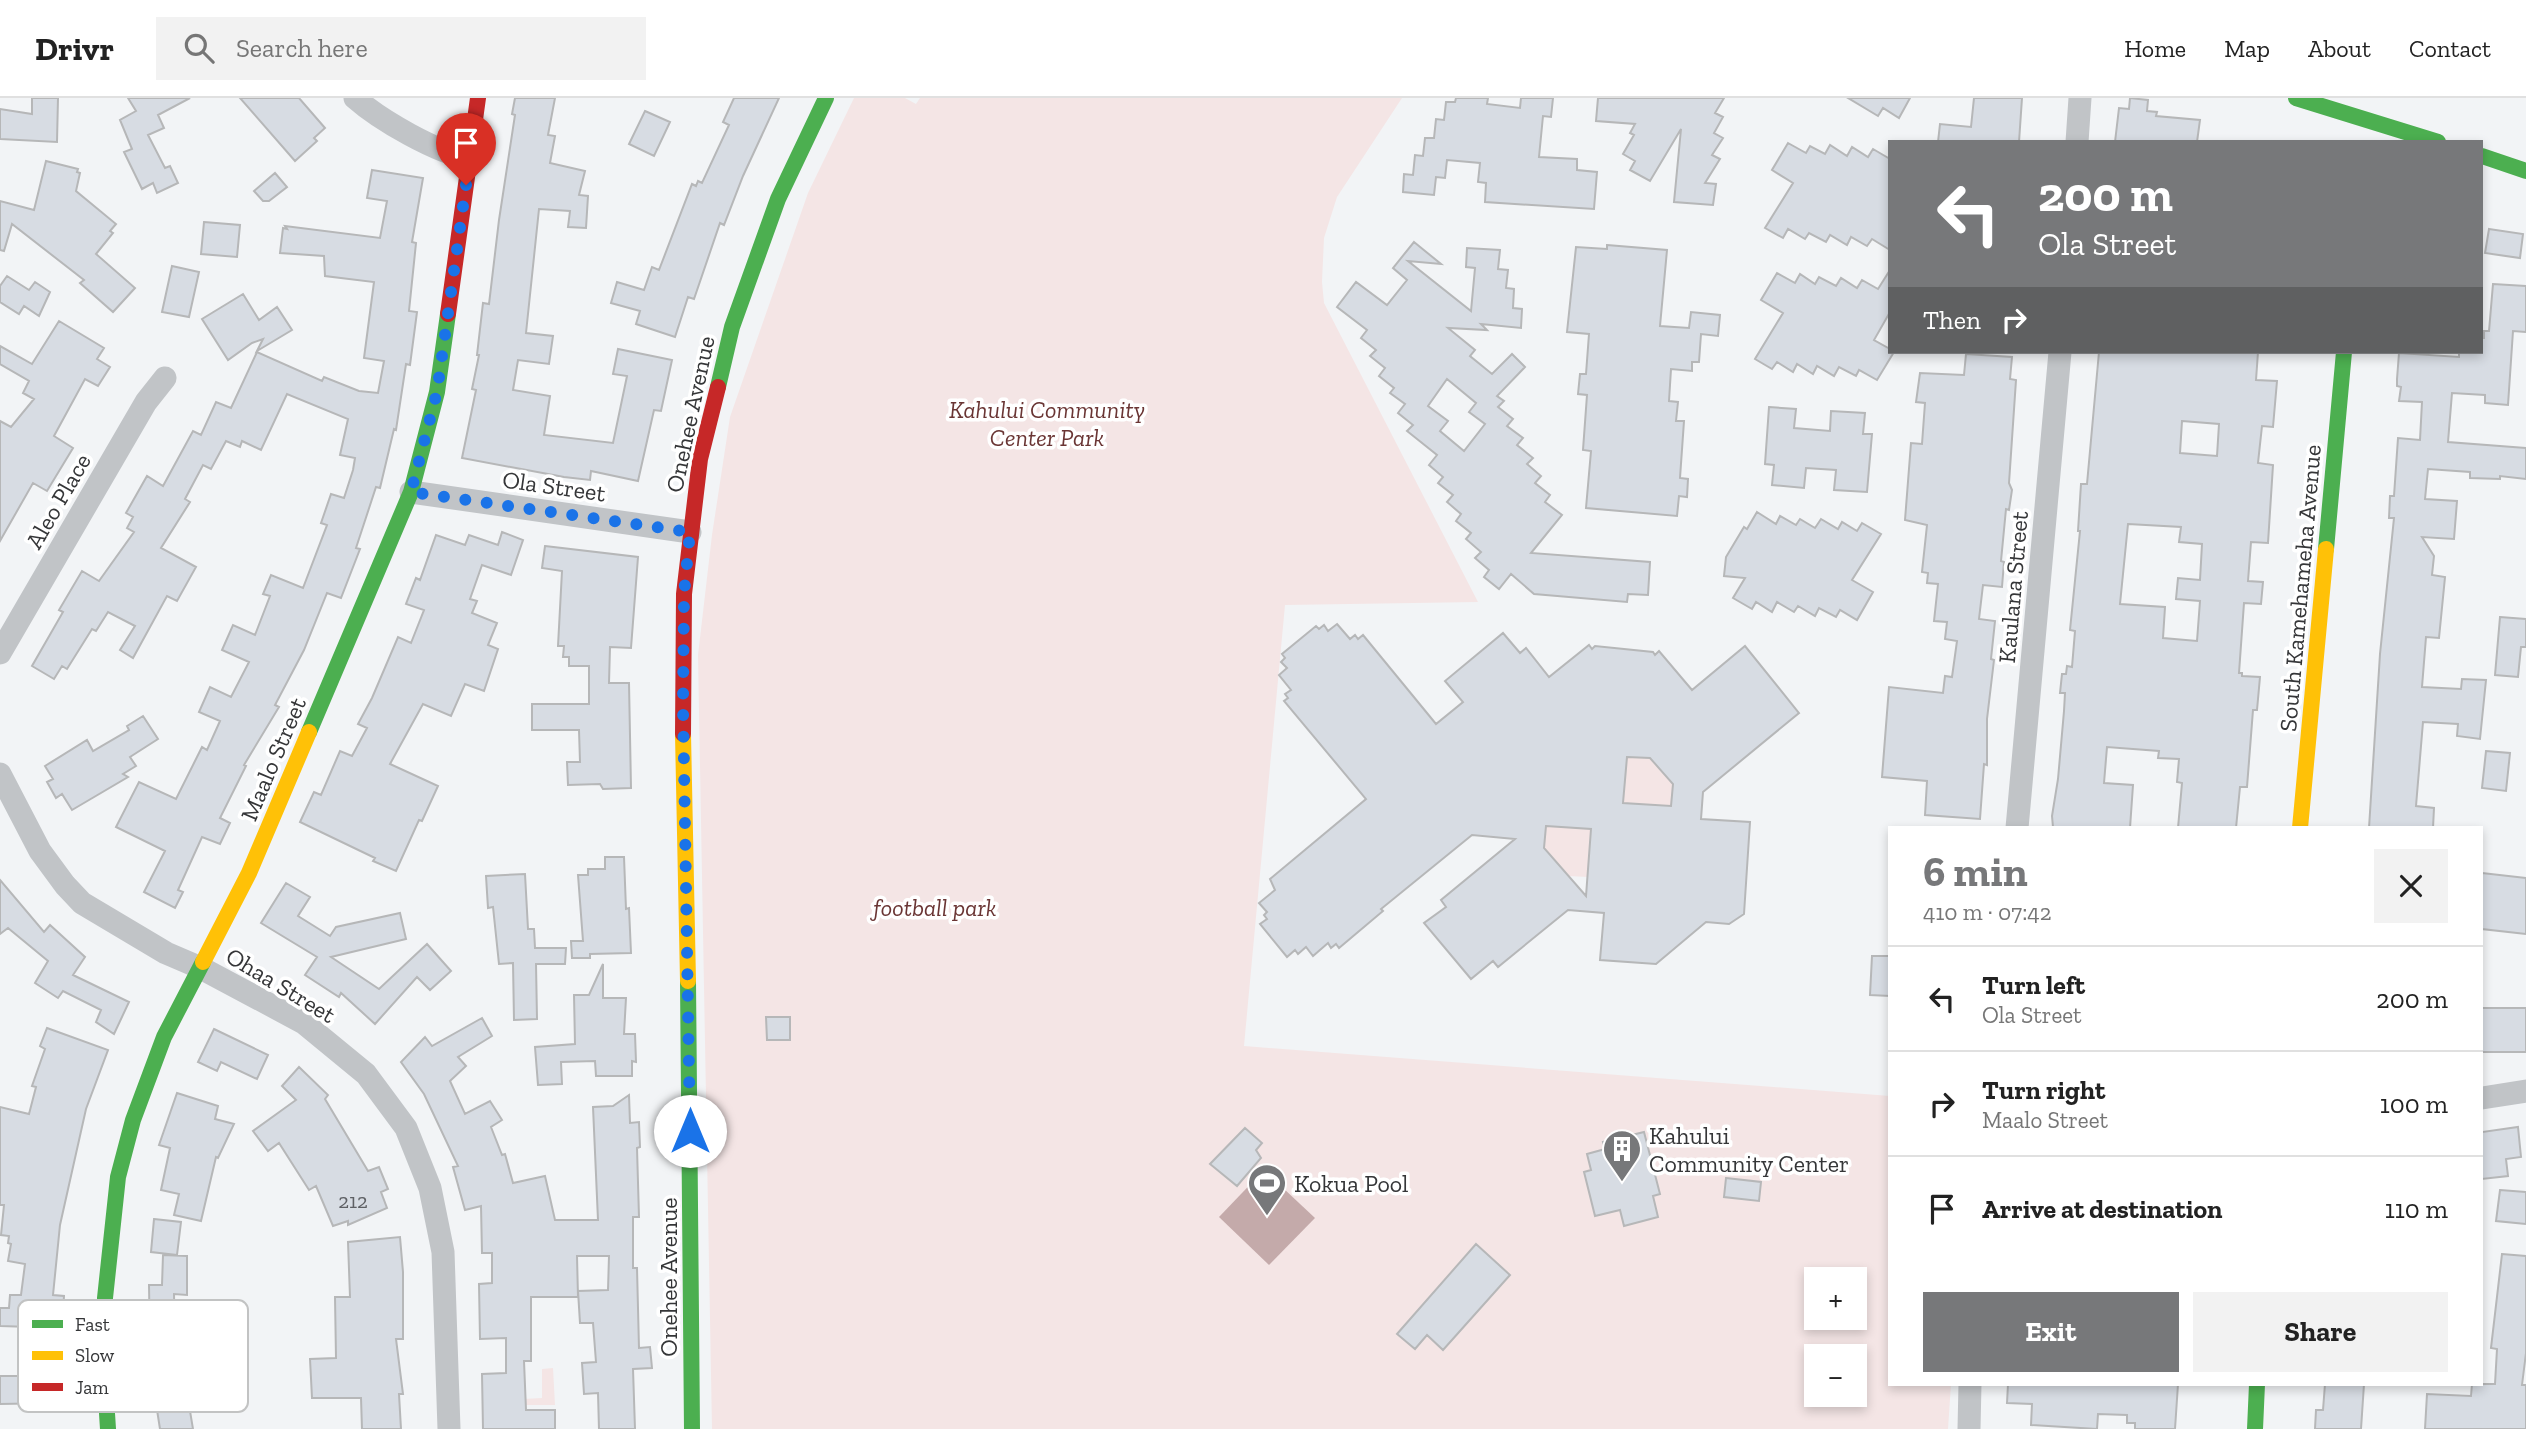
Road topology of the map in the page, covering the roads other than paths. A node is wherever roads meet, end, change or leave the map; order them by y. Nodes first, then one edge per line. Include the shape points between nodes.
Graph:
1 (355, 98) edge
2 (478, 98) edge
3 (826, 98) edge
4 (2080, 98) edge
5 (2296, 98) edge
6 (2366, 110) junction
7 (2077, 140) edge
8 (2363, 140) edge
9 (2434, 140) edge
10 (2483, 156) edge
11 (470, 159) junction
12 (2526, 171) edge
13 (2060, 354) edge
14 (2344, 354) edge
15 (165, 378) dead end
16 (411, 492) junction
17 (690, 532) junction
18 (0, 653) edge
19 (0, 774) edge
20 (2017, 826) edge
21 (2301, 826) edge
22 (201, 968) junction
23 (2526, 1091) edge
24 (2483, 1098) edge
25 (105, 1300) edge
26 (1970, 1386) edge
27 (2257, 1386) edge
28 (449, 1429) edge
29 (692, 1429) edge
30 (1969, 1429) edge
31 (2255, 1429) edge

1 - 11 street via 398,127
2 - 11 street, Maalo Street
3 - 17 street, Onehee Avenue via 778,199 732,327 700,459
4 - 7 street
5 - 6 street
6 - 8 street
6 - 9 street
10 - 12 street
11 - 16 street, Maalo Street via 437,392
13 - 20 street, Kaulana Street
14 - 21 street, South Kamehameha Avenue
15 - 18 street, Aleo Place via 146,402
16 - 17 street, Ola Street
16 - 22 street, Maalo Street via 249,873
17 - 29 street, Onehee Avenue via 684,594 683,733
19 - 22 street, Ohaa Street via 40,851 82,903 166,953
22 - 25 street, Maalo Street via 164,1037 133,1120 118,1177
22 - 28 street, Ohaa Street via 304,1023 366,1074 405,1128 430,1188 443,1252
23 - 24 street
26 - 30 street
27 - 31 street

